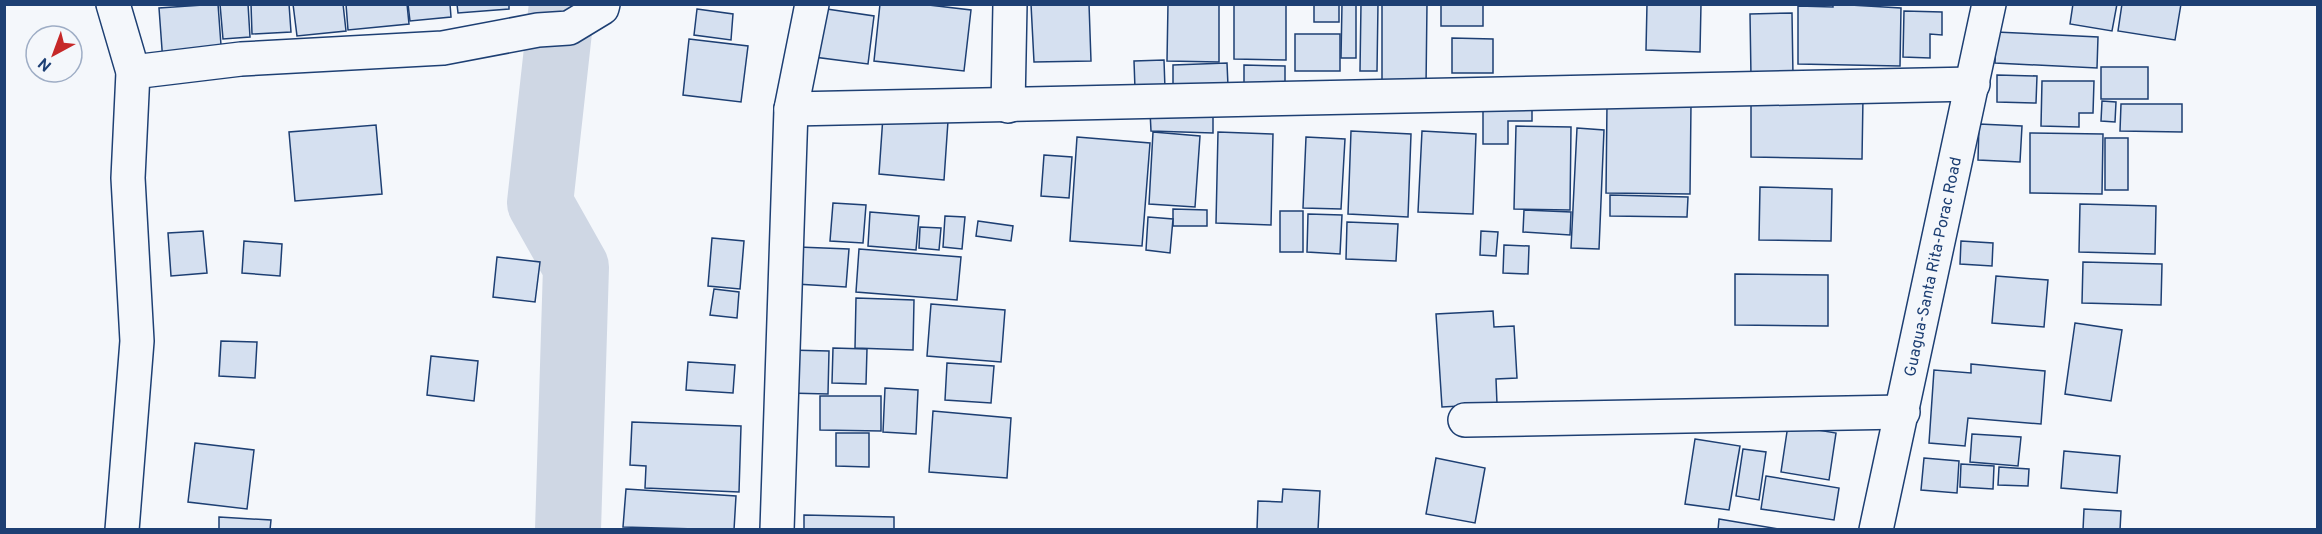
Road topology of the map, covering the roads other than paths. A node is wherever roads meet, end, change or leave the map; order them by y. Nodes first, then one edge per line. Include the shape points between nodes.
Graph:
1 (114, 4) edge
2 (603, 4) edge
3 (812, 4) edge
4 (1010, 4) edge
5 (1989, 4) edge
6 (133, 72) junction
7 (1973, 84) junction
8 (1008, 106) junction
9 (791, 109) junction
10 (1903, 412) junction
11 (1465, 420) dead end
12 (122, 530) edge
13 (777, 530) edge
14 (1876, 530) edge

1 - 6 street
2 - 6 street via 602,8 554,29 443,48 241,58
3 - 9 street
4 - 8 street
5 - 7 street, Guagua-Santa Rita-Porac Road
6 - 12 street via 128,178 137,341
7 - 8 street
7 - 10 street, Guagua-Santa Rita-Porac Road
8 - 9 street
9 - 13 street
10 - 11 street
10 - 14 street, Guagua-Santa Rita-Porac Road

